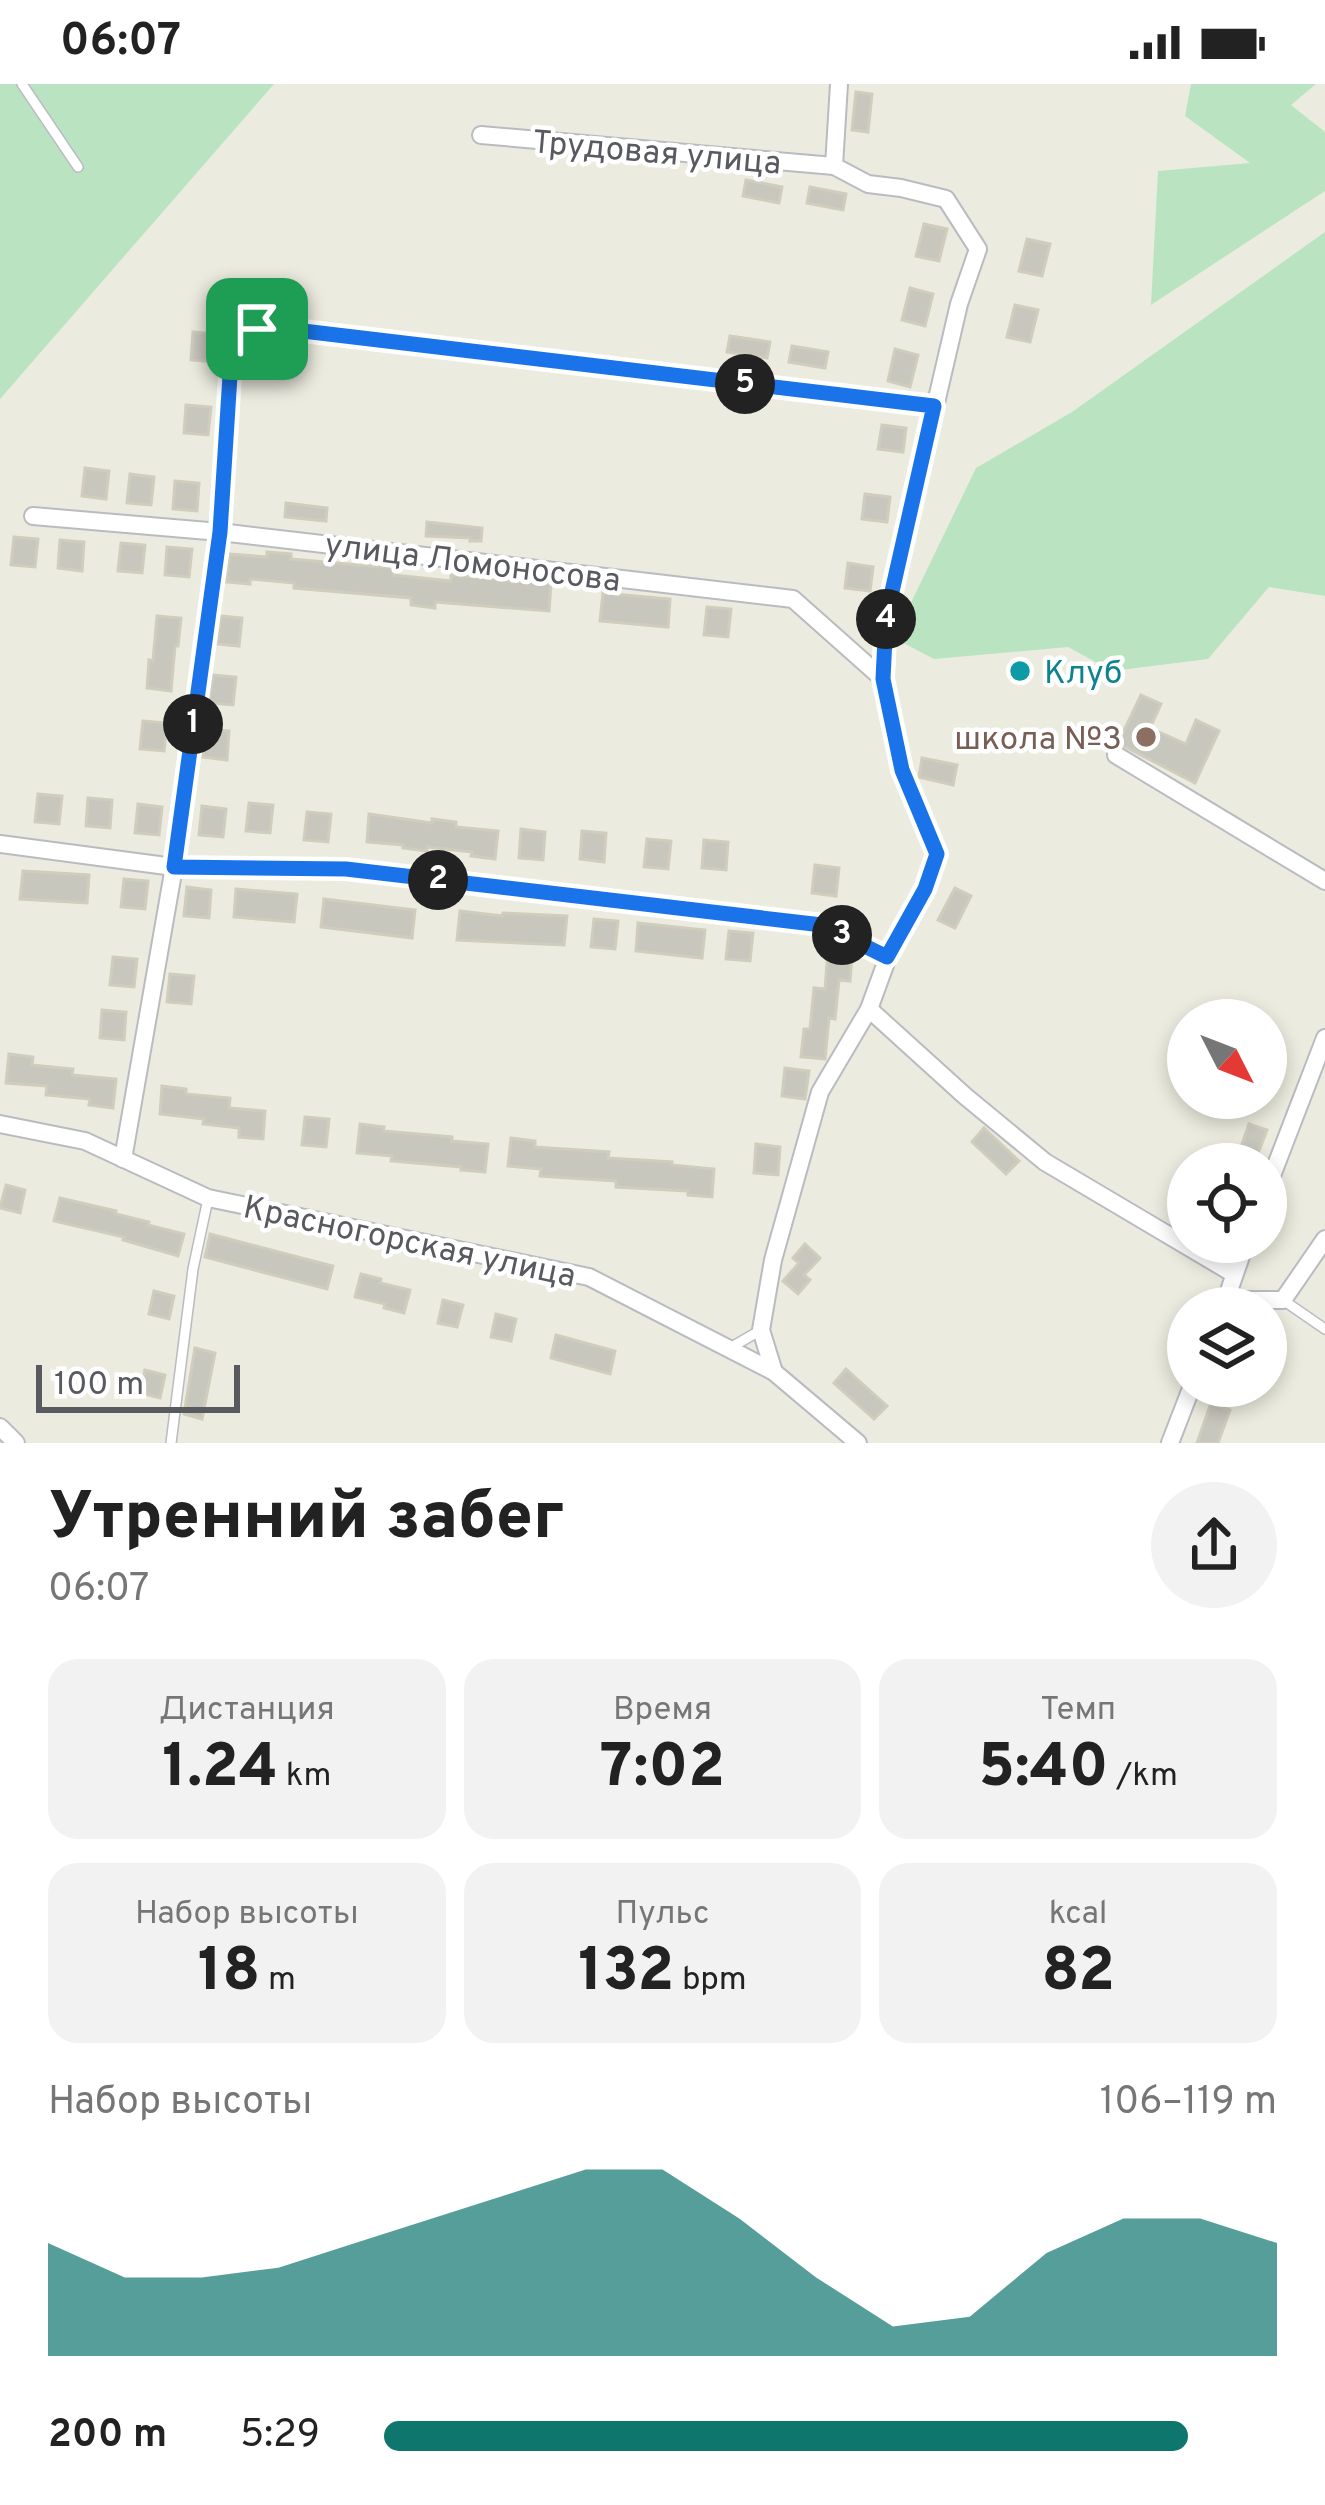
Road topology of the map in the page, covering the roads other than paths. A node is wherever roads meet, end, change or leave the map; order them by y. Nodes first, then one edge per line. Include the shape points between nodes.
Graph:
1 (22, 84) edge
2 (839, 84) edge
3 (481, 135) dead end
4 (78, 166) dead end
5 (834, 166) junction
6 (934, 406) junction
7 (33, 516) dead end
8 (220, 532) junction
9 (883, 679) junction
10 (1116, 755) dead end
11 (0, 844) edge
12 (174, 867) junction
13 (1325, 881) edge
14 (887, 957) junction
15 (869, 1009) junction
16 (1325, 1038) edge
17 (1320, 1067) edge
18 (0, 1124) edge
19 (1287, 1143) edge
20 (123, 1159) junction
21 (208, 1198) junction
22 (1325, 1239) edge
23 (1238, 1263) edge
24 (1234, 1274) junction
25 (1230, 1287) edge
26 (1287, 1293) edge
27 (1287, 1303) edge
28 (1325, 1329) edge
29 (761, 1330) junction
30 (729, 1349) junction
31 (774, 1372) junction
32 (1184, 1407) edge
33 (0, 1427) edge
34 (16, 1443) edge
35 (171, 1443) edge
36 (857, 1443) edge
37 (1170, 1443) edge

1 - 4 lane
2 - 5 street
3 - 5 street, Трудовая улица
5 - 6 street, Трудовая улица via 868,184 946,199 978,249
6 - 8 street via 257,329 237,341 231,360
6 - 9 street, Трудовая улица via 886,618
7 - 8 street, улица Ломоносова
8 - 9 street, улица Ломоносова via 794,599
8 - 12 street
9 - 14 street, Трудовая улица via 902,770 937,854
10 - 13 street
11 - 12 street
12 - 14 street via 346,869 822,925
12 - 20 street
14 - 15 street, Трудовая улица
15 - 24 street via 1045,1162
15 - 29 street, Трудовая улица via 820,1092
16 - 17 street
17 - 19 street
18 - 20 street, Красногорская улица via 85,1141
20 - 21 street, Красногорская улица
21 - 30 street, Красногорская улица via 589,1276
21 - 35 lane
22 - 26 street
23 - 24 street
24 - 25 street
27 - 28 lane
29 - 30 lane
29 - 31 street
30 - 31 street, Красногорская улица
31 - 36 street, Красногорская улица
32 - 37 street
33 - 34 street

